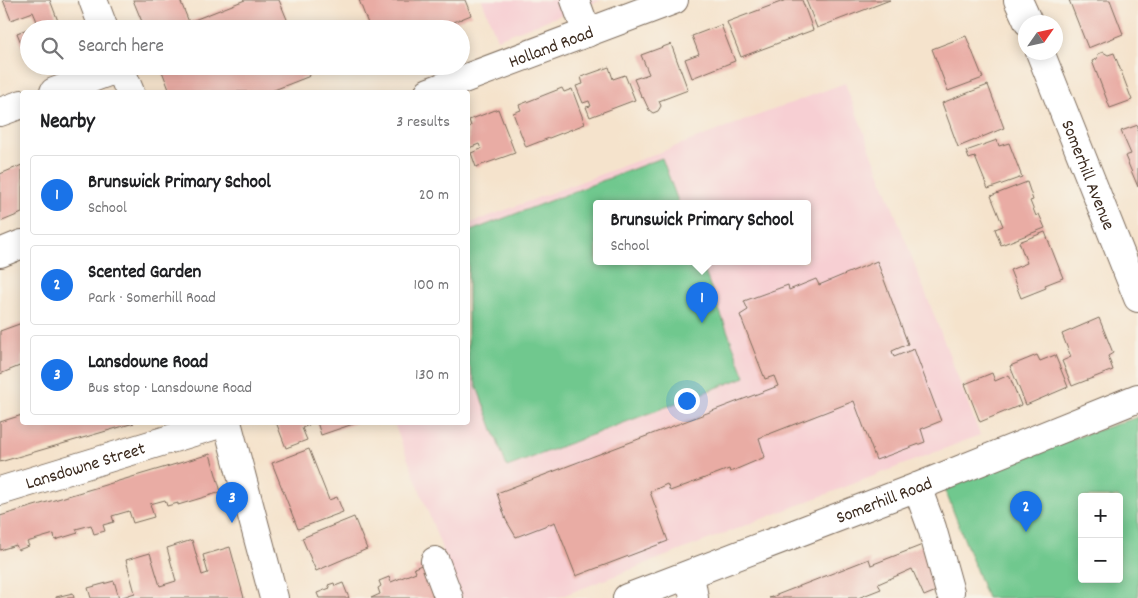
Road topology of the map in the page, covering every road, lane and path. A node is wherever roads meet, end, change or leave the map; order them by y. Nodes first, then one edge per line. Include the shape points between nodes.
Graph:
1 (93, 0) edge
2 (575, 0) edge
3 (674, 0) edge
4 (1018, 0) edge
5 (1025, 15) edge
6 (101, 20) edge
7 (588, 33) junction
8 (1043, 60) edge
9 (123, 76) edge
10 (63, 90) edge
11 (434, 90) edge
12 (20, 105) edge
13 (0, 112) edge
14 (20, 245) edge
15 (0, 253) edge
16 (1138, 298) edge
17 (1138, 398) edge
18 (217, 425) edge
19 (228, 425) edge
20 (917, 487) junction
21 (0, 491) edge
22 (435, 561) dead end
23 (692, 586) edge
24 (667, 591) edge
25 (950, 592) dead end
26 (274, 598) edge
27 (448, 598) edge
28 (627, 598) edge

1 - 6 street
2 - 7 street
3 - 7 street, Holland Road
4 - 5 street
7 - 11 street, Holland Road
8 - 16 street, Somerhill Avenue
9 - 10 street
12 - 13 street
14 - 15 street
17 - 20 street, Somerhill Road
18 - 21 street, Lansdowne Street
19 - 26 street
20 - 23 street, Somerhill Road
20 - 25 street
22 - 27 street
23 - 24 street, Somerhill Road
24 - 28 street, Somerhill Road

